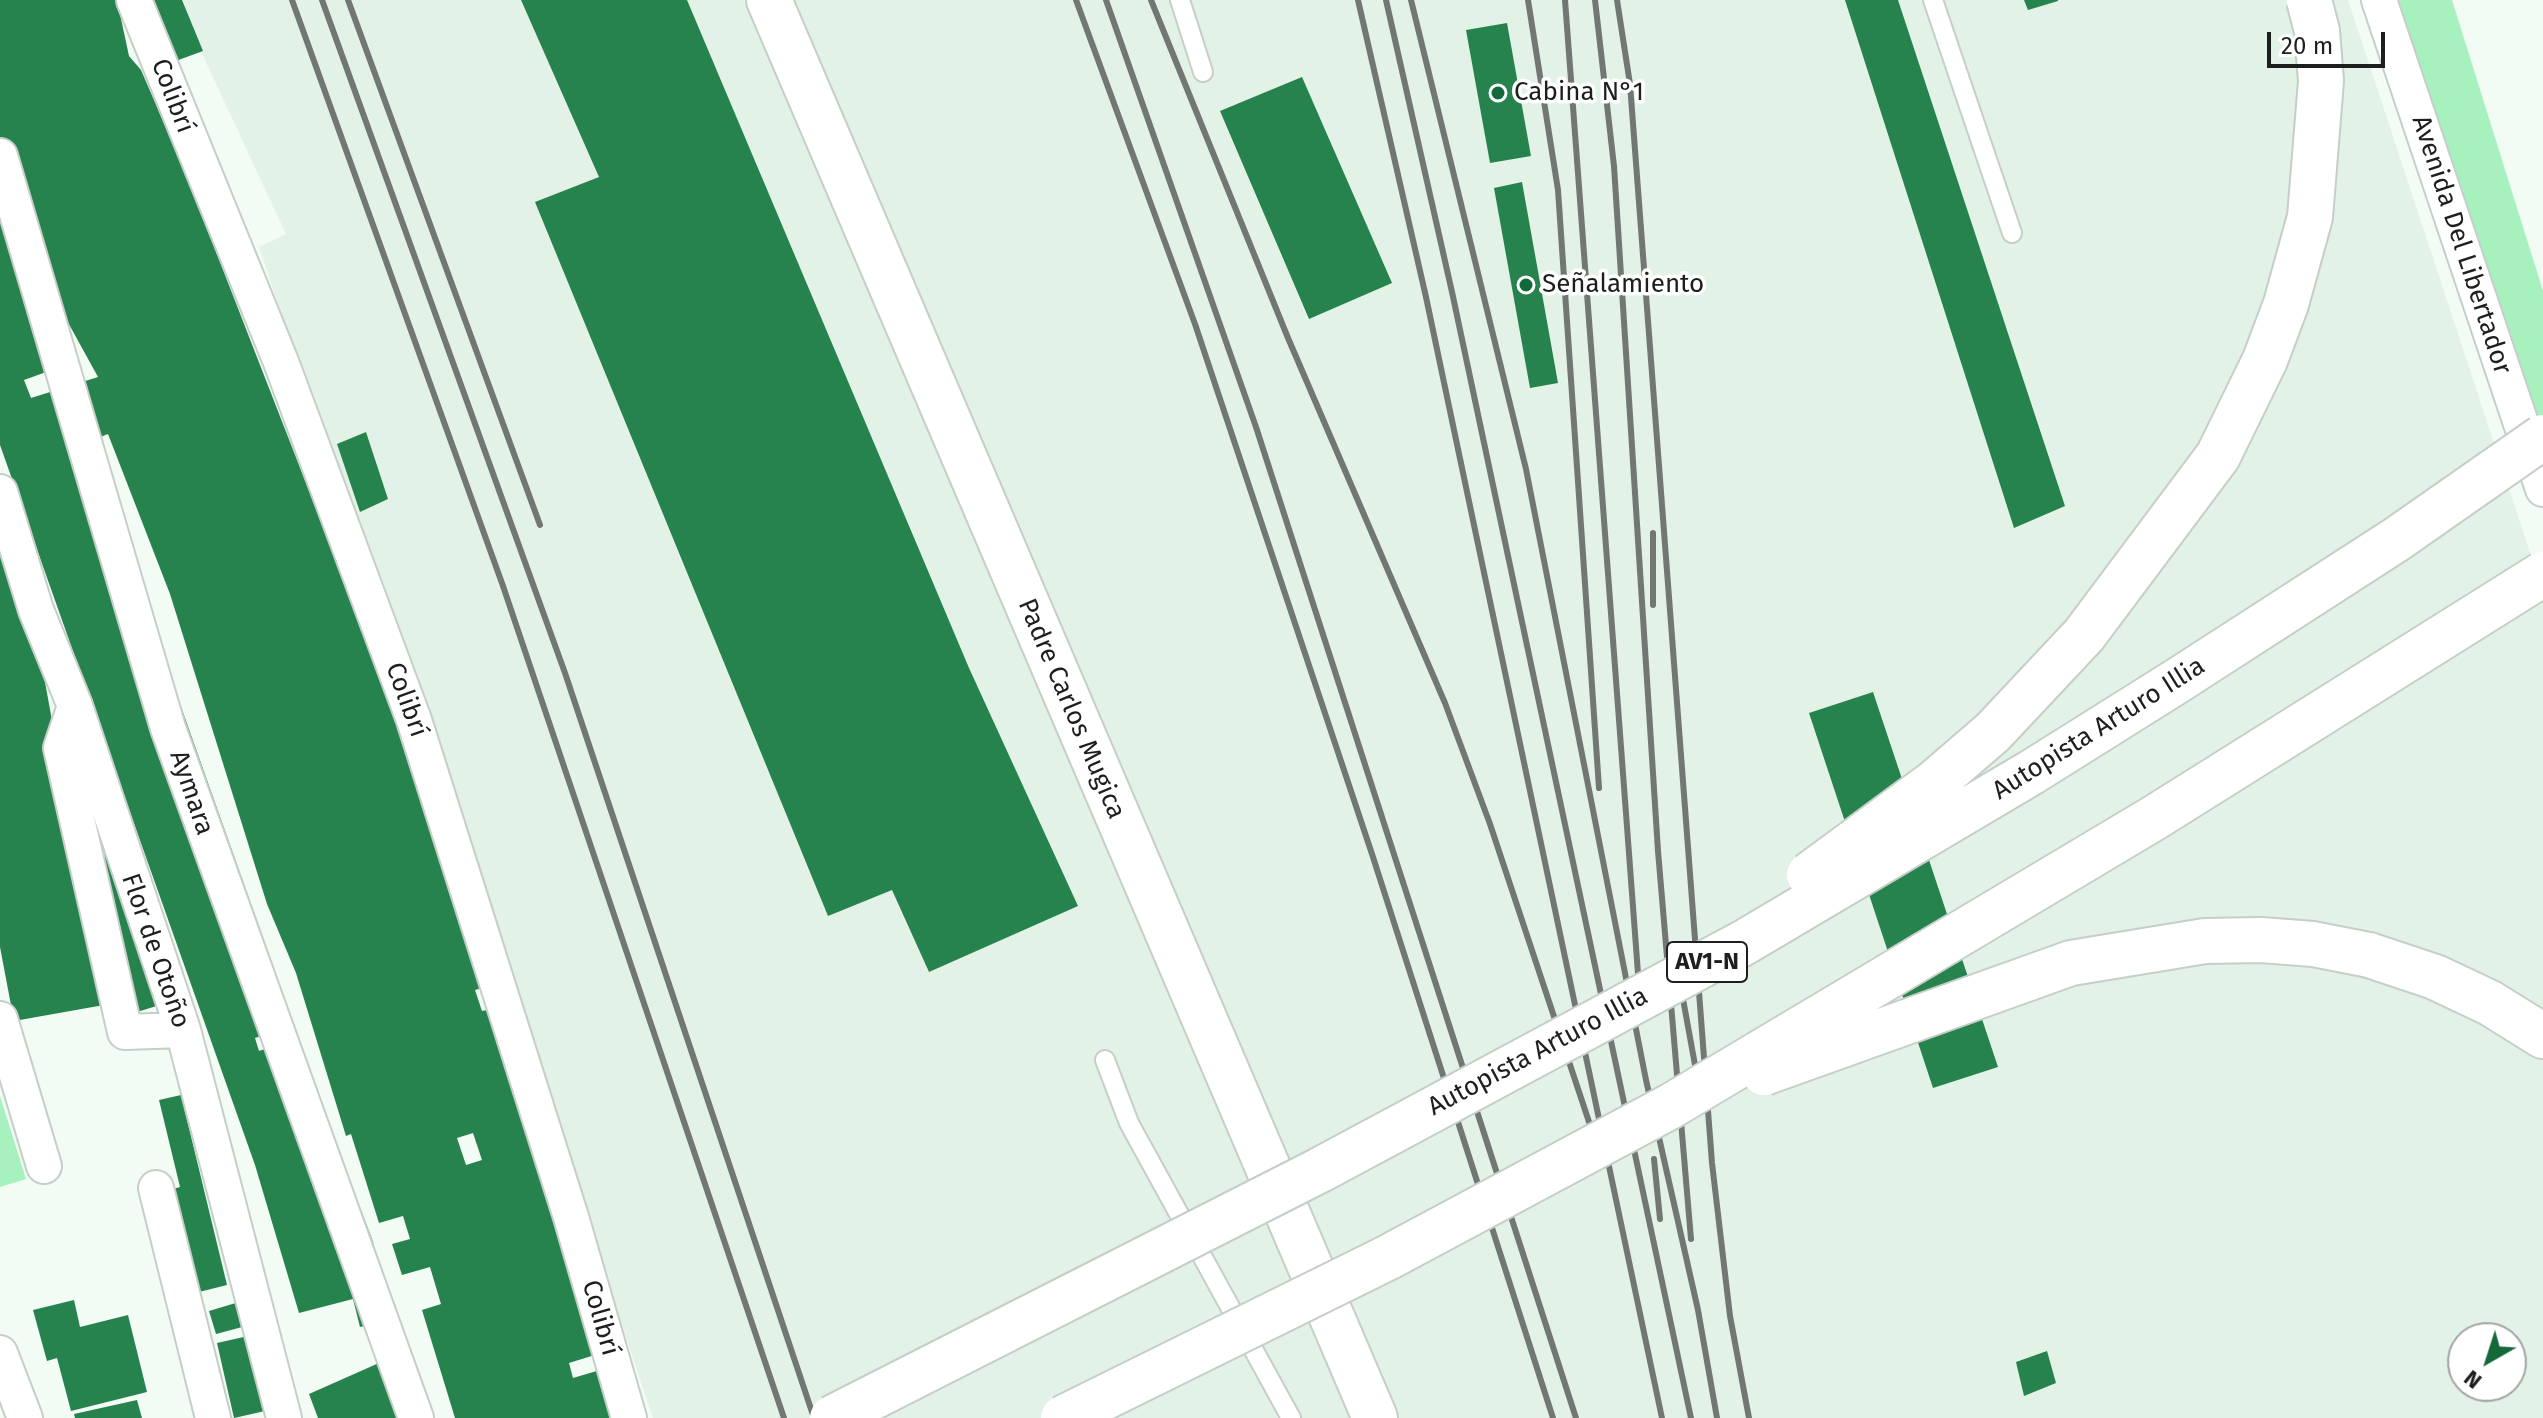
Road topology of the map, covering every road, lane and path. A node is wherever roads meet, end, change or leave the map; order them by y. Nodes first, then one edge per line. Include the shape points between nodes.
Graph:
1 (134, 0) edge
2 (769, 0) edge
3 (1180, 0) edge
4 (1933, 0) edge
5 (2309, 0) edge
6 (2379, 0) edge
7 (1203, 72) dead end
8 (0, 156) edge
9 (2012, 233) dead end
10 (2543, 437) edge
11 (2543, 489) edge
12 (0, 492) edge
13 (2543, 574) edge
14 (75, 706) junction
15 (1614, 1010) junction
16 (0, 1019) edge
17 (183, 1030) junction
18 (2543, 1036) edge
19 (1105, 1060) dead end
20 (1671, 1106) junction
21 (44, 1166) dead end
22 (156, 1188) dead end
23 (0, 1353) edge
24 (25, 1418) edge
25 (213, 1418) edge
26 (284, 1418) edge
27 (416, 1418) edge
28 (629, 1418) edge
29 (832, 1418) edge
30 (1063, 1418) edge
31 (1291, 1418) edge
32 (1375, 1418) edge

1 - 28 street, Colibrí via 281,362 414,720
2 - 32 main road, Padre Carlos Mugica
3 - 7 lane
4 - 9 lane
5 - 15 main road, bridge via 2317,31 2321,115 2307,229 2265,360 2218,456 2185,505 2084,635 1993,732 1862,838
6 - 11 street, Avenida Del Libertador
8 - 27 street, Aymara via 168,728
10 - 15 main road, Autopista Arturo Illia / AV1-N, bridge via 2397,539 2032,772 1745,942
12 - 14 street, Flor de Otoño via 36,610
13 - 20 main road, bridge via 2154,818
14 - 17 street, Flor de Otoño
14 - 17 street via 61,748 125,1032
15 - 29 main road, Autopista Arturo Illia / AV1-N, bridge via 1320,1170
16 - 21 street
17 - 26 street, Flor de Otoño
18 - 20 main road, bridge via 2435,977 2369,955 2300,943 2205,941 2071,963
19 - 31 lane via 1129,1123
20 - 30 main road, bridge via 1387,1258
22 - 25 street
23 - 24 street

